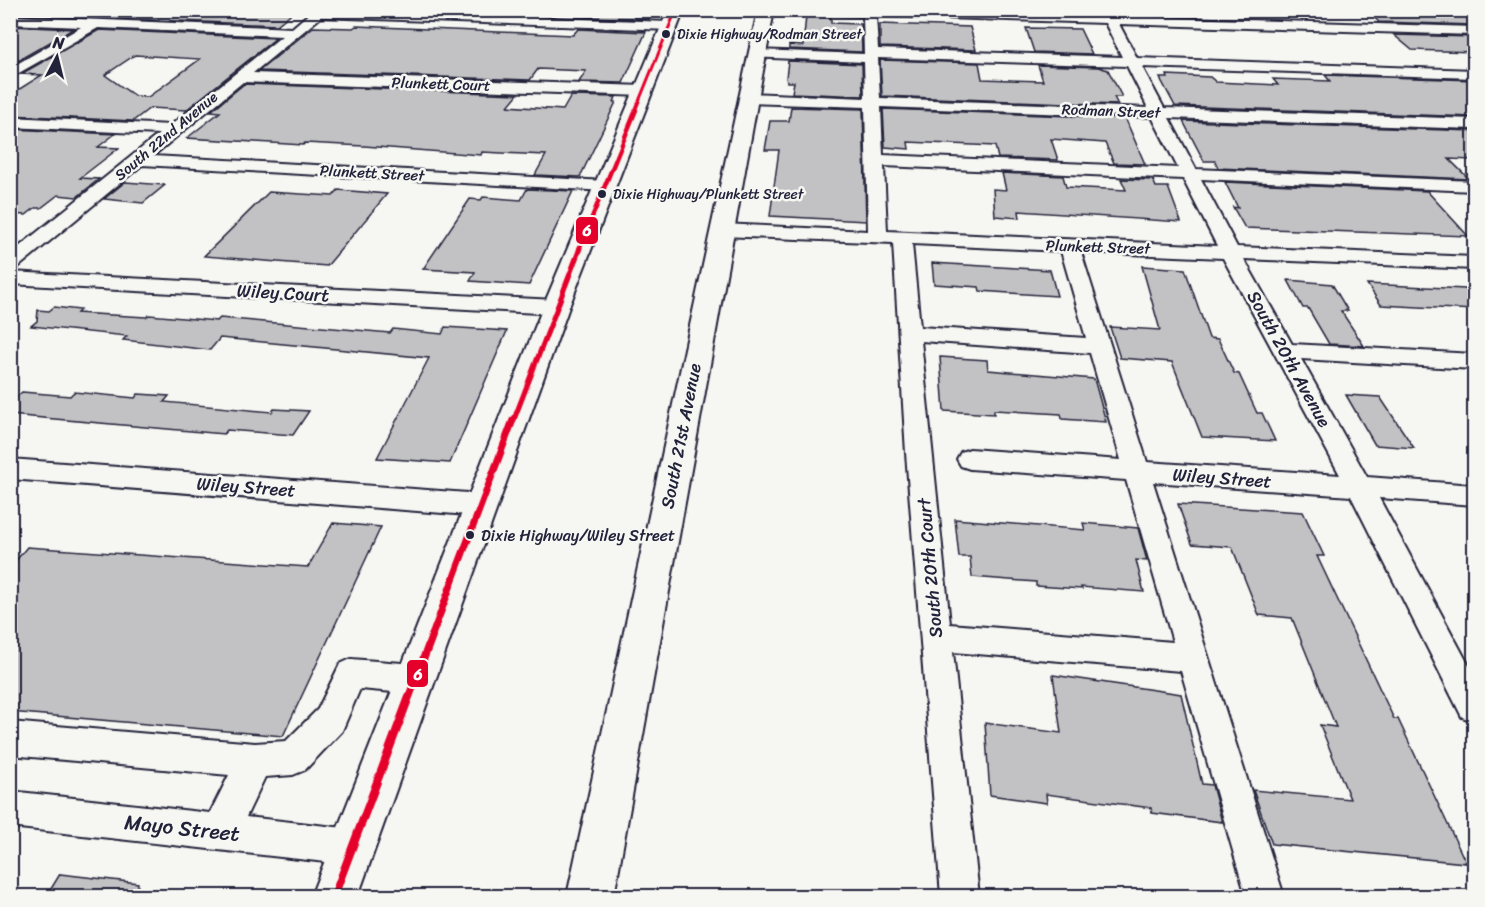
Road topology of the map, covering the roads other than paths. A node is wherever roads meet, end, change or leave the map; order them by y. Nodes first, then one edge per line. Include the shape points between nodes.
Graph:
1 (118, 10) edge
2 (765, 10) edge
3 (805, 10) edge
4 (869, 11) edge
5 (321, 12) edge
6 (1108, 15) edge
7 (673, 18) edge
8 (10, 20) edge
9 (97, 23) junction
10 (1474, 31) edge
11 (295, 32) junction
12 (756, 54) junction
13 (866, 56) junction
14 (1131, 61) junction
15 (10, 74) edge
16 (1474, 74) edge
17 (238, 77) junction
18 (644, 91) junction
19 (747, 98) junction
20 (871, 102) junction
21 (1157, 113) junction
22 (10, 122) edge
23 (1474, 124) edge
24 (173, 130) junction
25 (138, 160) junction
26 (874, 160) junction
27 (1190, 174) junction
28 (606, 186) junction
29 (1474, 186) edge
30 (722, 230) junction
31 (890, 238) junction
32 (1069, 246) junction
33 (1230, 252) junction
34 (1474, 263) edge
35 (10, 264) edge
36 (10, 278) edge
37 (556, 307) junction
38 (910, 333) junction
39 (1099, 346) junction
40 (1285, 351) junction
41 (1474, 361) edge
42 (970, 459) dead end
43 (10, 469) edge
44 (1137, 471) junction
45 (1360, 488) junction
46 (1474, 495) edge
47 (481, 505) junction
48 (936, 636) junction
49 (1193, 658) junction
50 (1466, 674) edge
51 (416, 679) junction
52 (1474, 706) edge
53 (10, 738) edge
54 (255, 760) junction
55 (10, 809) edge
56 (220, 832) junction
57 (353, 847) junction
58 (334, 897) edge
59 (590, 897) edge
60 (960, 897) edge
61 (1265, 897) edge

1 - 9 street
2 - 12 main road, South 21st Avenue
3 - 4 street
4 - 6 street
4 - 13 street, South 20th Court
5 - 7 street
5 - 11 street, South 22nd Avenue
6 - 10 street
6 - 14 street, South 20th Avenue
7 - 18 main road
8 - 9 street
9 - 11 street
9 - 15 street
11 - 17 street, South 22nd Avenue
12 - 13 street
12 - 19 main road, South 21st Avenue
13 - 14 street
13 - 20 street, South 20th Court
14 - 16 street
14 - 21 street, South 20th Avenue
17 - 18 street, Plunkett Court
17 - 24 street, South 22nd Avenue
18 - 28 main road
19 - 20 street, Rodman Street
19 - 30 main road, South 21st Avenue
20 - 21 street, Rodman Street
20 - 26 street, South 20th Court
21 - 23 street, Rodman Street
21 - 27 street, South 20th Avenue
22 - 24 street
24 - 25 street, South 22nd Avenue
25 - 28 street, Plunkett Street
25 - 35 street, South 22nd Avenue
26 - 27 street
26 - 31 street, South 20th Court
27 - 29 street
27 - 33 street, South 20th Avenue
28 - 37 main road
30 - 31 street, Plunkett Street
30 - 59 main road, South 21st Avenue
31 - 32 street, Plunkett Street
31 - 38 street, South 20th Court
32 - 33 street, Plunkett Street
32 - 39 street
33 - 34 street, Plunkett Street
33 - 40 street, South 20th Avenue
36 - 37 street, Wiley Court
37 - 47 main road
38 - 39 street
38 - 48 street, South 20th Court
39 - 44 street
40 - 41 street
40 - 45 street, South 20th Avenue
42 - 44 street, Wiley Street
43 - 47 street, Wiley Street
44 - 45 street, Wiley Street
44 - 49 street
45 - 46 street, Wiley Street
45 - 50 street, South 20th Avenue
47 - 51 main road
48 - 49 street
48 - 60 street, South 20th Court
49 - 61 street
50 - 52 street, South 20th Avenue
51 - 54 street via 351,674 330,720 293,758
51 - 57 main road
53 - 54 street
54 - 56 street
55 - 56 street, Mayo Street
56 - 57 street, Mayo Street
57 - 58 main road

